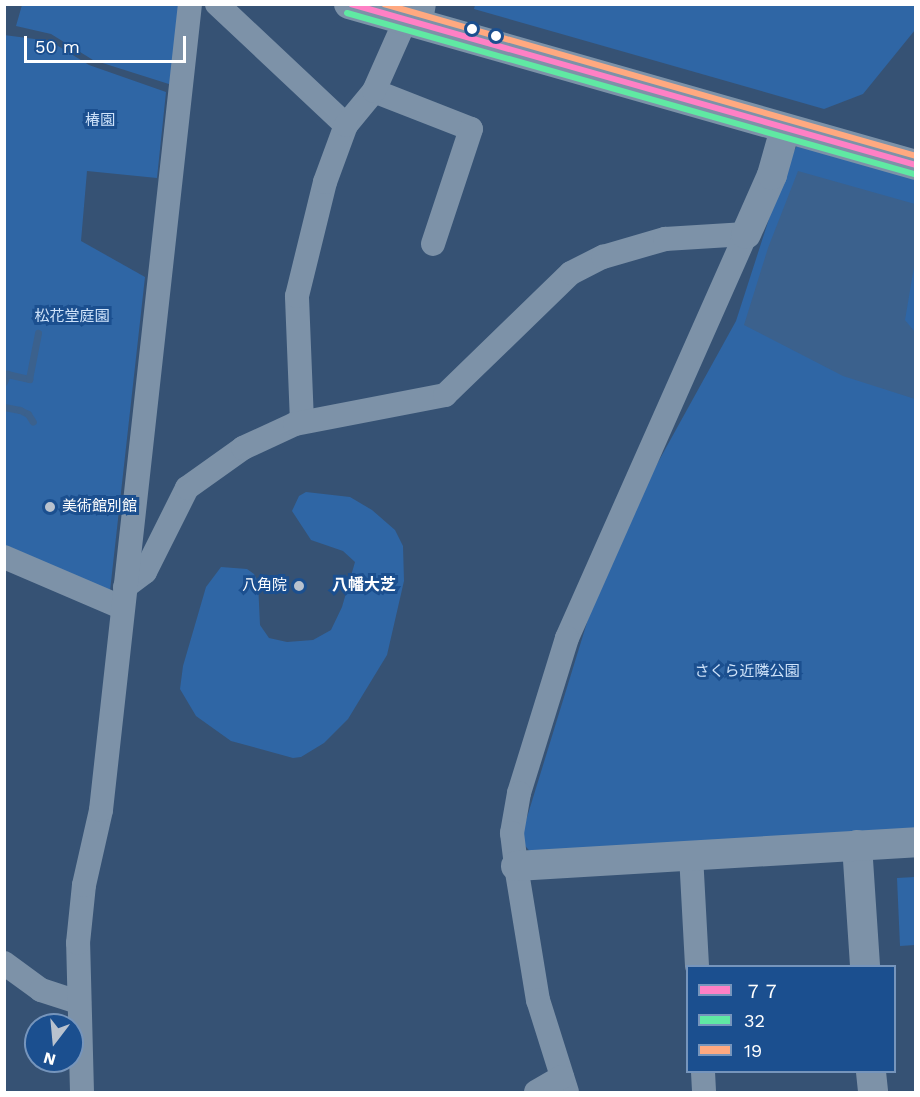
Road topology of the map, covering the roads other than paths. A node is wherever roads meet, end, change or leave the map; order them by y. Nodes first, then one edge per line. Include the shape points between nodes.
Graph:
1 (190, 4) edge
2 (217, 4) edge
3 (349, 4) edge
4 (416, 17) edge
5 (374, 91) junction
6 (346, 125) junction
7 (785, 129) junction
8 (915, 165) edge
9 (746, 234) junction
10 (433, 244) dead end
11 (302, 422) junction
12 (4, 556) edge
13 (124, 597) junction
14 (915, 842) edge
15 (857, 845) junction
16 (691, 855) junction
17 (516, 866) junction
18 (4, 963) edge
19 (697, 965) edge
20 (865, 965) edge
21 (79, 1002) junction
22 (702, 1073) edge
23 (871, 1073) edge
24 (565, 1085) edge
25 (82, 1092) edge
26 (536, 1092) edge
27 (704, 1092) edge
28 (873, 1092) edge

1 - 13 street
2 - 6 street
3 - 4 street
4 - 5 street
4 - 7 street
5 - 6 street
5 - 10 street via 471,129
6 - 11 street via 324,182 297,296
7 - 8 street
7 - 9 street via 772,175
9 - 11 street via 664,239 603,257 571,273 445,395
9 - 17 street via 567,638 519,793 512,833
11 - 13 street via 243,448 188,488 145,572
12 - 13 street
13 - 21 street via 101,810 84,885 78,944
14 - 15 street
15 - 16 street
15 - 20 street
16 - 17 street
16 - 19 street
17 - 24 street via 538,1000
18 - 21 street via 41,990
21 - 25 street
22 - 27 street
23 - 28 street
24 - 26 street

